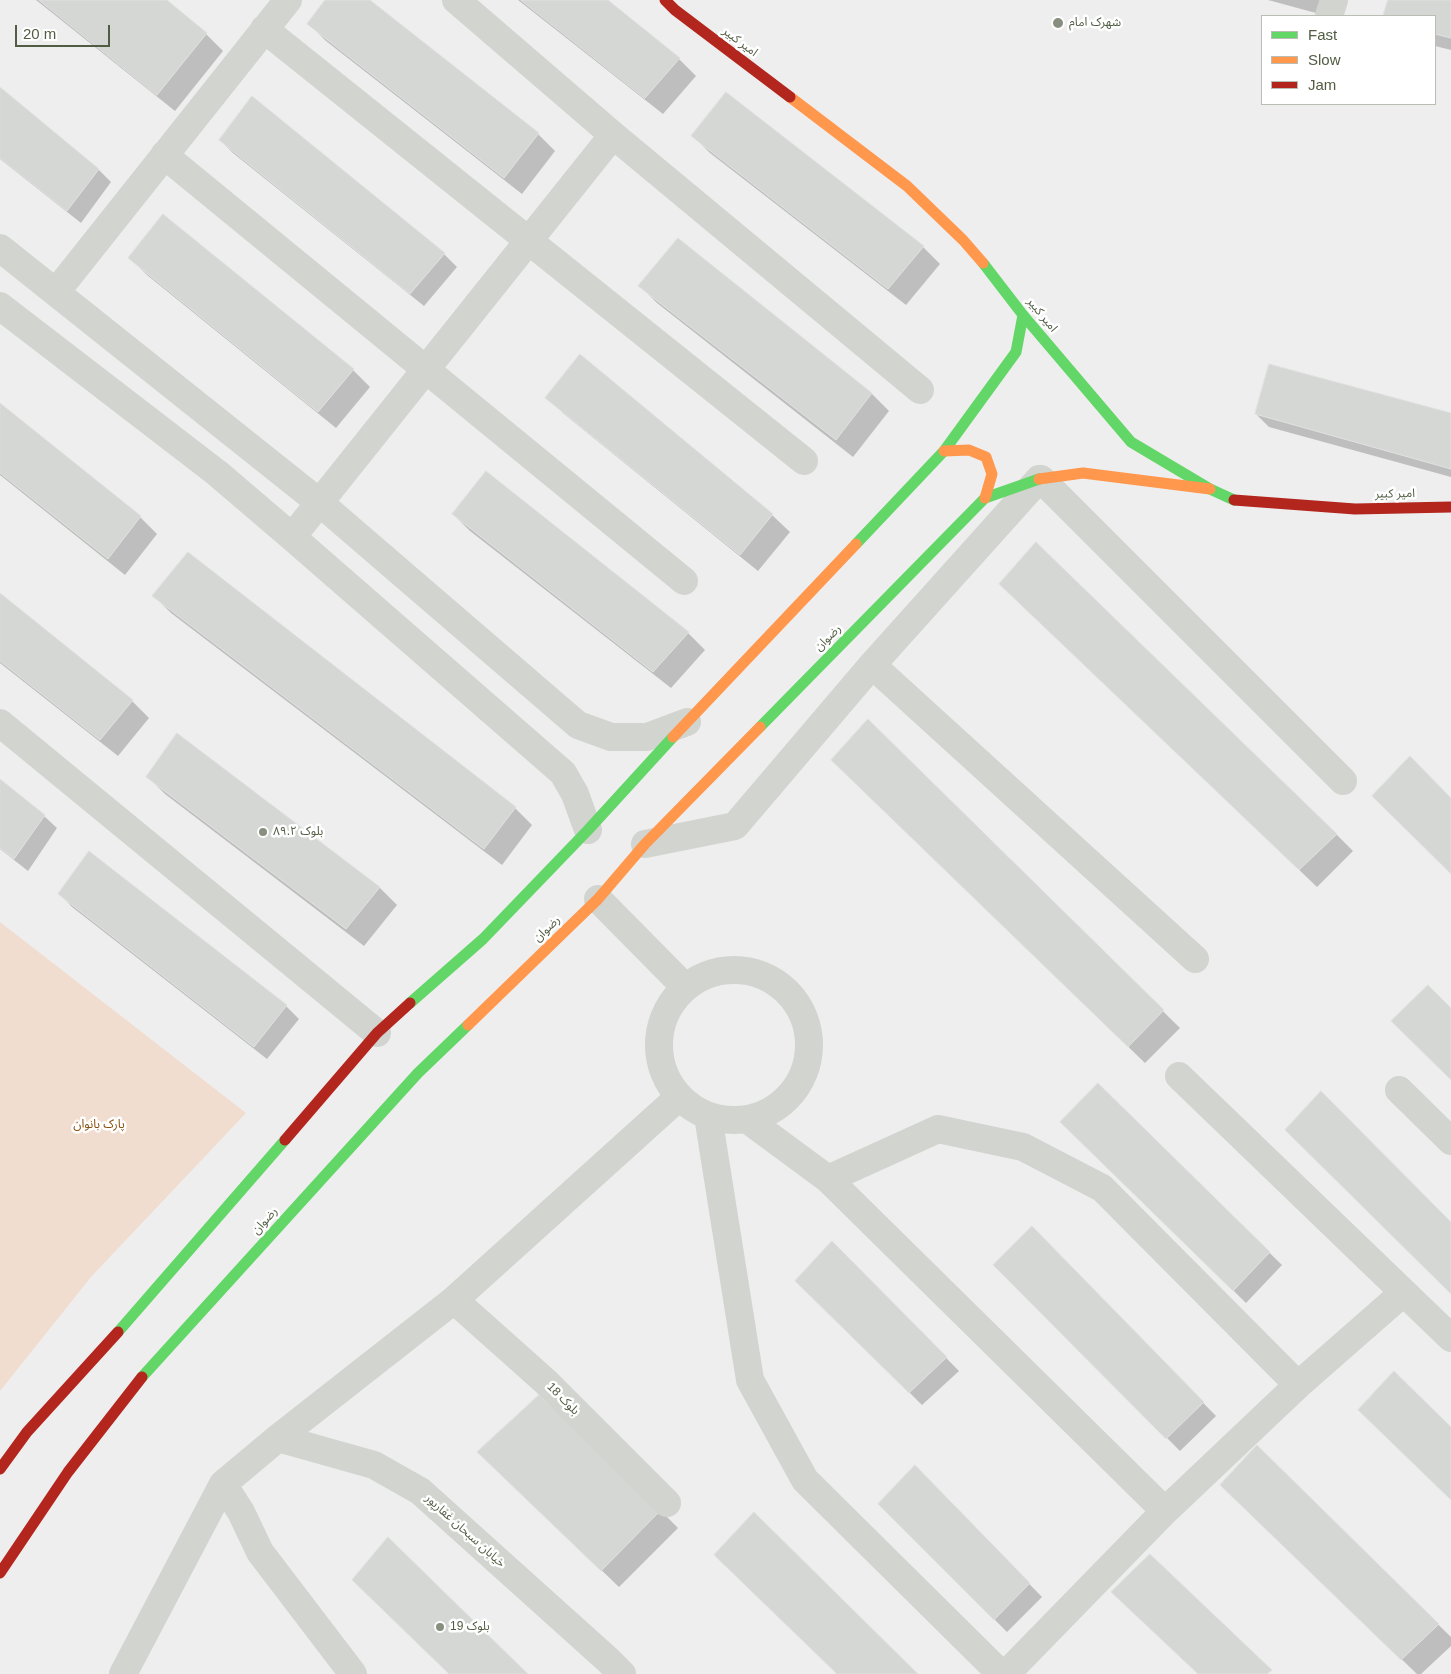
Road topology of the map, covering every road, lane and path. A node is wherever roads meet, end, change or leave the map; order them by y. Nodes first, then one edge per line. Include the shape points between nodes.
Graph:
1 (288, 0) edge
2 (456, 0) edge
3 (665, 0) edge
4 (1334, 0) edge
5 (1329, 15) edge
6 (264, 29) junction
7 (613, 135) junction
8 (164, 155) junction
9 (529, 241) junction
10 (0, 248) edge
11 (56, 292) junction
12 (0, 306) edge
13 (1023, 315) junction
14 (426, 370) junction
15 (920, 390) dead end
16 (944, 451) junction
17 (804, 461) dead end
18 (1040, 479) junction
19 (1210, 489) junction
20 (985, 498) junction
21 (320, 503) junction
22 (1451, 507) edge
23 (292, 537) junction
24 (684, 581) dead end
25 (872, 665) junction
26 (687, 722) junction
27 (0, 723) edge
28 (1343, 781) dead end
29 (588, 830) junction
30 (645, 844) junction
31 (598, 899) junction
32 (1195, 959) dead end
33 (684, 986) junction
34 (377, 1033) junction
35 (1179, 1076) dead end
36 (1399, 1090) dead end
37 (679, 1097) junction
38 (708, 1116) junction
39 (748, 1120) junction
40 (1451, 1141) edge
41 (828, 1179) junction
42 (1403, 1293) junction
43 (454, 1300) junction
44 (1451, 1338) edge
45 (1298, 1386) junction
46 (278, 1438) junction
47 (0, 1469) edge
48 (223, 1484) junction
49 (667, 1503) dead end
50 (1166, 1511) junction
51 (0, 1573) edge
52 (123, 1674) edge
53 (353, 1674) edge
54 (622, 1674) edge
55 (1001, 1674) edge
56 (1006, 1674) edge

1 - 6 street
2 - 7 street
3 - 13 main road, امیر کبیر via 906,186 963,240
4 - 5 street
6 - 8 street
6 - 9 street
7 - 9 street
7 - 15 street
8 - 11 street
8 - 14 street
9 - 14 street
9 - 17 street
10 - 11 street
11 - 21 street
12 - 23 street via 217,473
13 - 16 main road via 1016,352
13 - 19 main road, امیر کبیر via 1131,442
14 - 21 street
14 - 24 street
16 - 20 main road via 970,450 986,457 992,474
16 - 26 main road
18 - 19 main road, رضوان via 1083,472
18 - 20 main road, رضوان
18 - 25 street
18 - 28 street
19 - 22 main road, امیر کبیر via 1235,500 1355,509
20 - 30 main road, رضوان
21 - 23 street
21 - 26 street via 578,725 611,737 646,737
23 - 29 street via 563,773 575,794
25 - 30 street via 735,826
25 - 32 street
26 - 29 main road
27 - 34 street
29 - 34 main road via 483,939
30 - 31 main road, رضوان
31 - 33 street
31 - 51 main road, رضوان via 418,1073 147,1372 68,1472
33 - 37 street via 661,1020 659,1061
33 - 39 street via 726,968 735,969 772,977 804,1011 810,1057 789,1098
34 - 47 main road via 141,1306 27,1432
35 - 42 street
36 - 40 street
37 - 38 street
37 - 43 street
38 - 39 street via 728,1121
38 - 55 street via 750,1380 805,1480
39 - 41 street
41 - 45 street via 938,1129 1023,1147 1102,1188
41 - 50 street
42 - 44 street
42 - 45 street
43 - 46 street
43 - 49 street, بلوک 18 via 546,1382
45 - 50 street
46 - 48 street
46 - 54 street, خیابان سبحان غفارپور via 374,1465 420,1491
48 - 52 street
48 - 53 street via 260,1552
50 - 56 street

